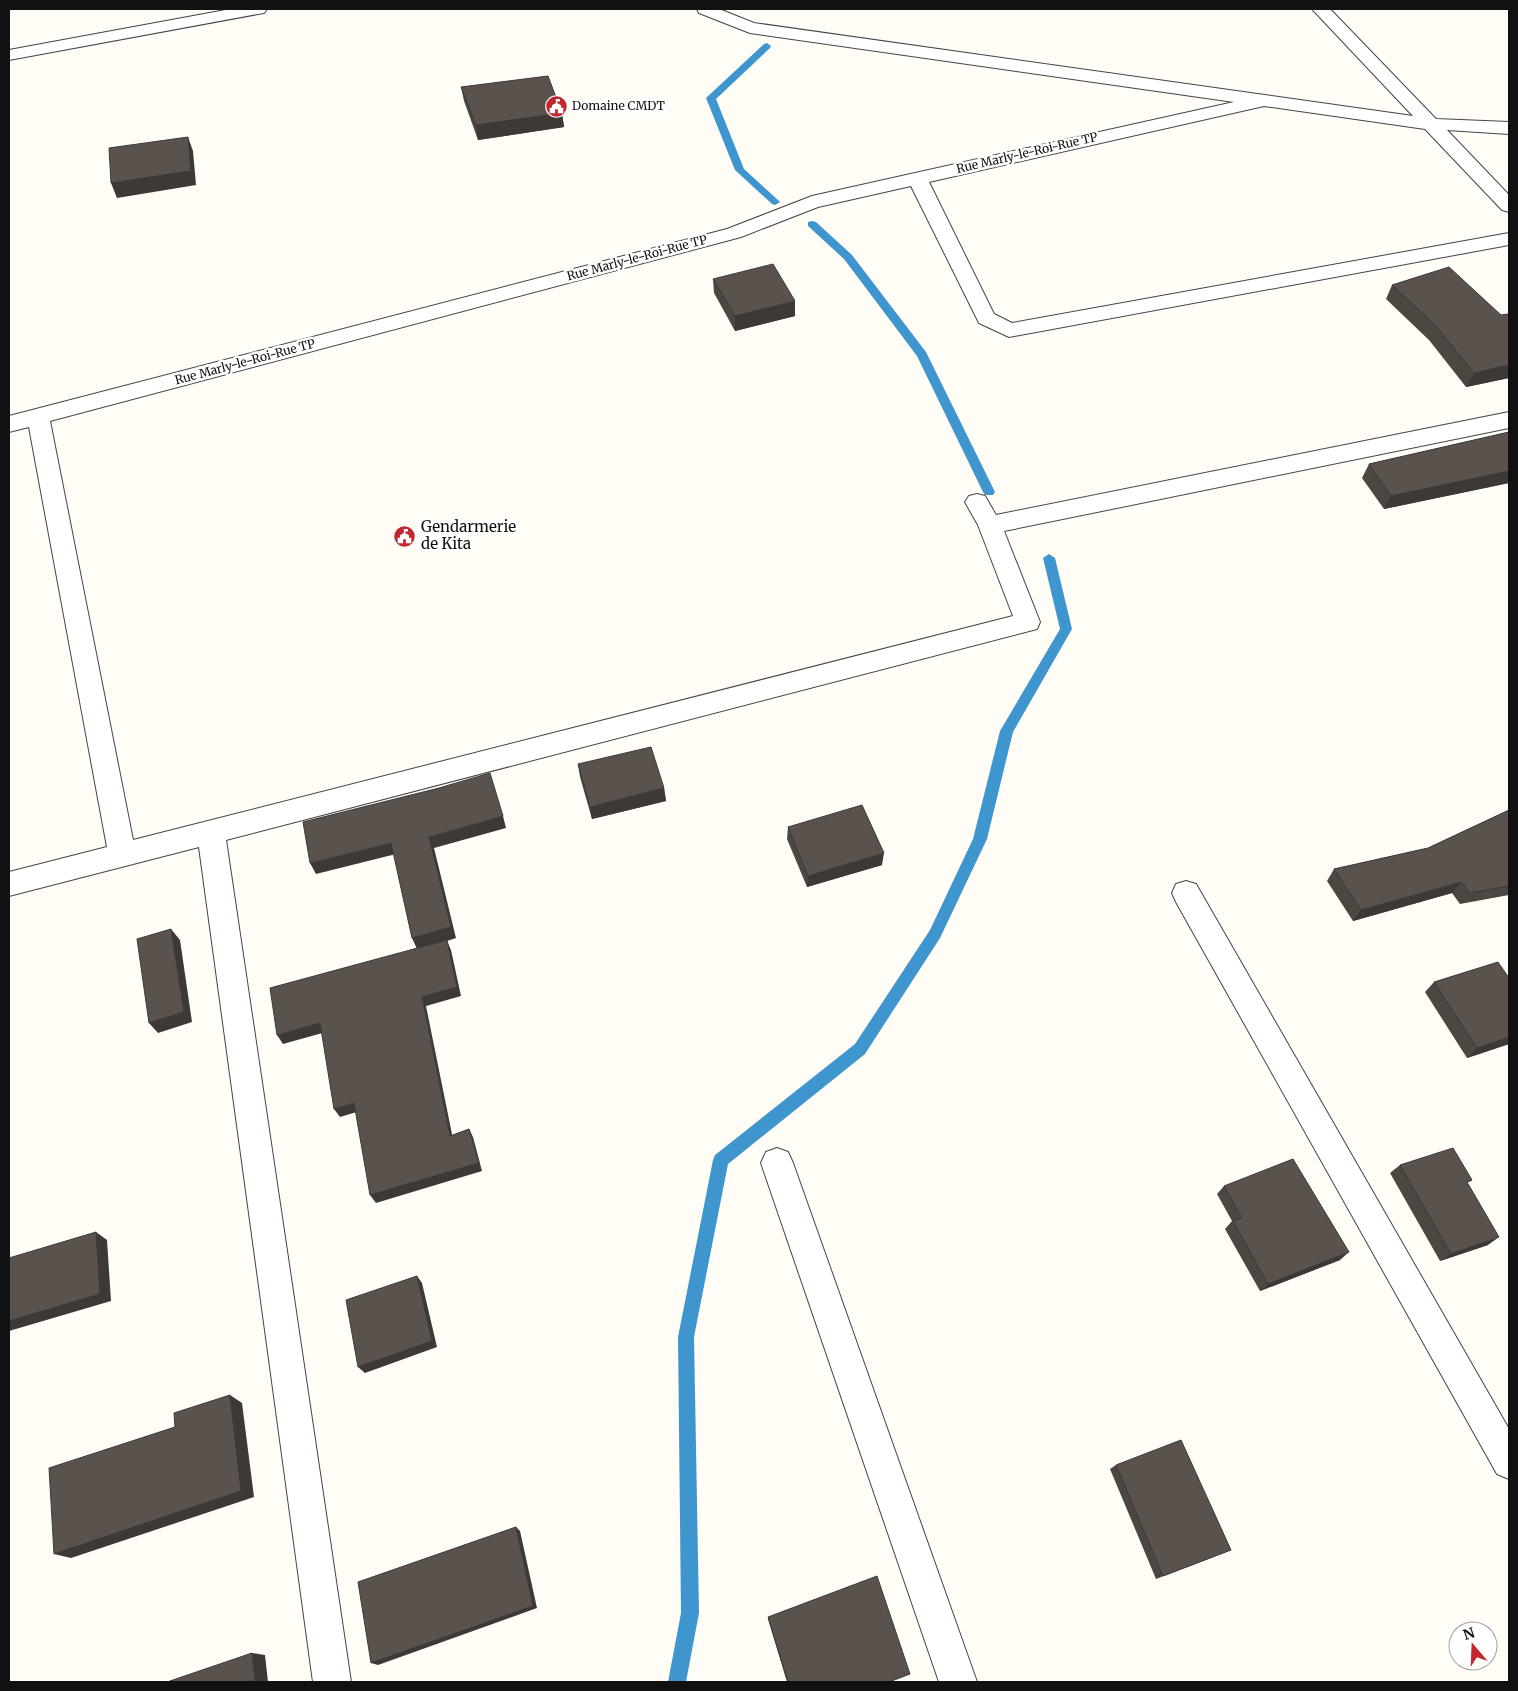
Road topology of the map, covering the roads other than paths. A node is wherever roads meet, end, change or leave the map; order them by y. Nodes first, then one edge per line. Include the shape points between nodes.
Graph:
1 (258, 9) edge
2 (705, 9) edge
3 (1321, 9) edge
4 (9, 55) edge
5 (1266, 100) junction
6 (1431, 124) junction
7 (1509, 128) edge
8 (917, 178) junction
9 (1509, 206) edge
10 (1509, 239) edge
11 (38, 417) junction
12 (1509, 420) edge
13 (9, 424) edge
14 (977, 502) dead end
15 (990, 525) junction
16 (211, 832) junction
17 (122, 855) junction
18 (9, 884) edge
19 (1186, 893) dead end
20 (777, 1163) dead end
21 (1509, 1462) edge
22 (332, 1682) edge
23 (958, 1682) edge

1 - 4 street
2 - 5 street via 750,28
3 - 6 street
5 - 6 street
5 - 8 street, Rue Marly-le-Roi-Rue TP
6 - 7 street
6 - 9 street
8 - 10 street via 986,318 1009,330
8 - 11 street, Rue Marly-le-Roi-Rue TP via 812,202 734,233
11 - 13 street, Rue Marly-le-Roi-Rue TP
11 - 17 street
12 - 15 street
14 - 15 street
15 - 16 street via 1028,622
16 - 17 street
16 - 22 street
17 - 18 street
19 - 21 street
20 - 23 street

